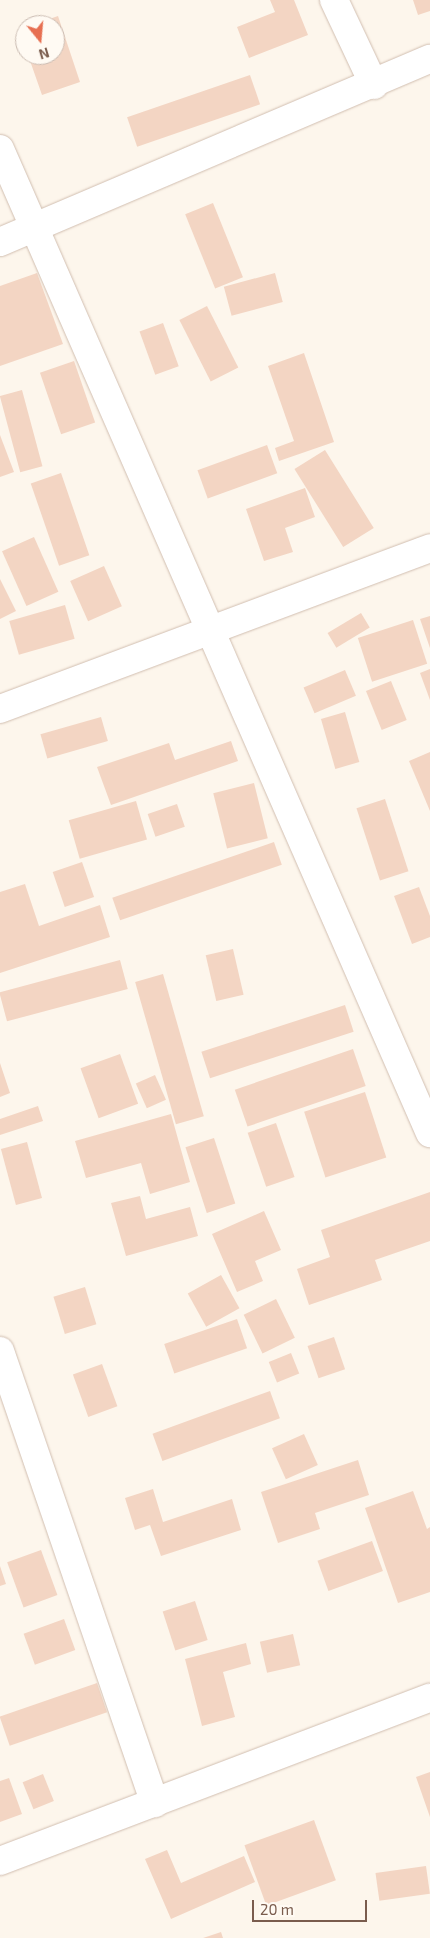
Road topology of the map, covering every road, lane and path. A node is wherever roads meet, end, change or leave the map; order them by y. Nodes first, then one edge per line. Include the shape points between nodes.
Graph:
1 (334, 0) edge
2 (430, 60) edge
3 (374, 85) junction
4 (0, 149) edge
5 (35, 228) junction
6 (0, 242) edge
7 (430, 548) edge
8 (212, 630) junction
9 (0, 709) edge
10 (429, 1130) edge
11 (0, 1351) edge
12 (430, 1698) edge
13 (155, 1803) junction
14 (0, 1861) edge

1 - 3 street
2 - 3 street
3 - 5 street
4 - 5 street
5 - 6 street
5 - 8 street
7 - 8 street
8 - 9 street
8 - 10 street
11 - 13 street
12 - 13 street
13 - 14 street

